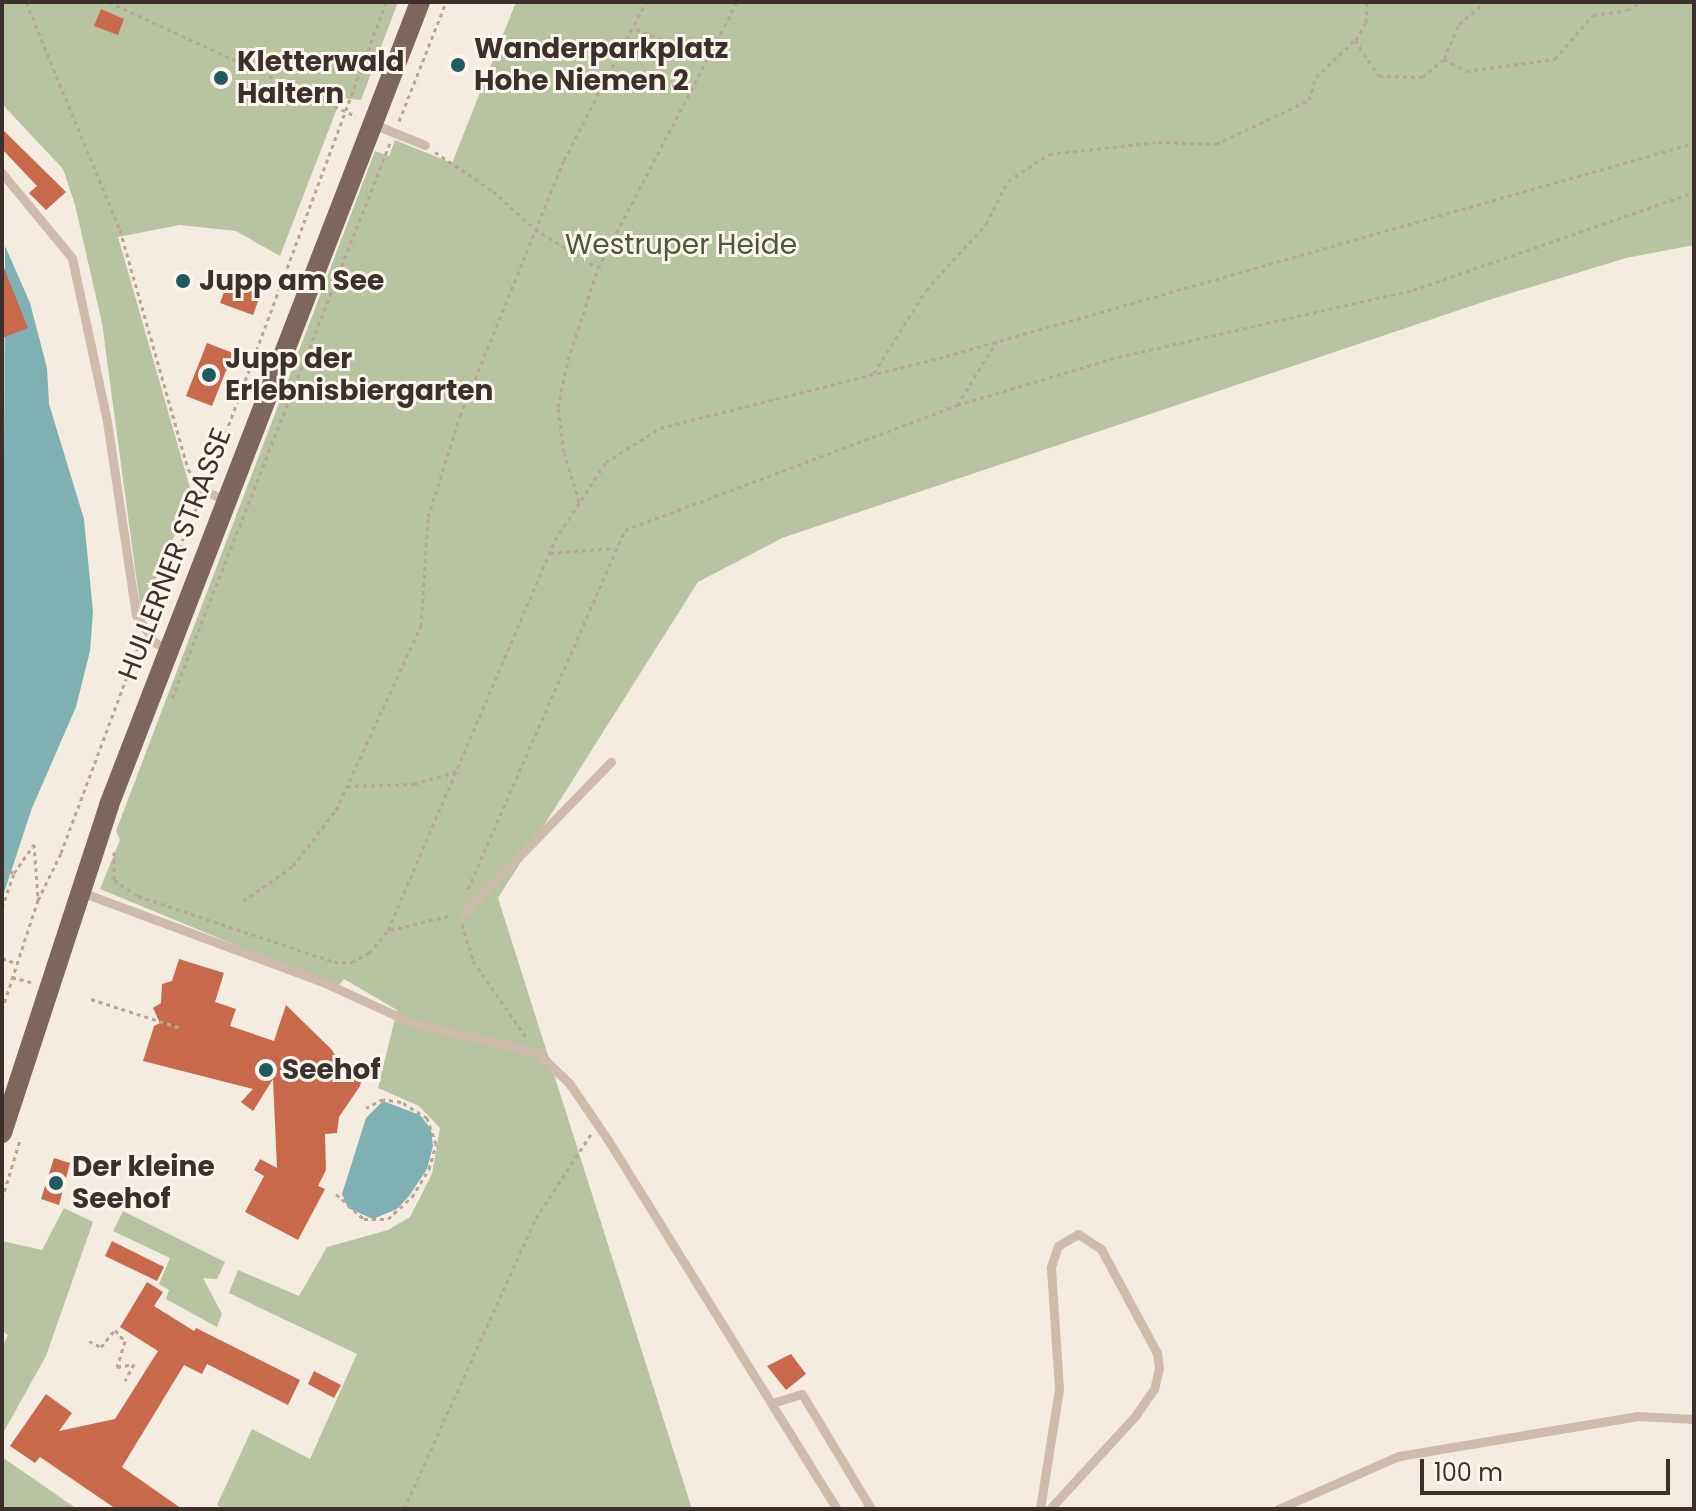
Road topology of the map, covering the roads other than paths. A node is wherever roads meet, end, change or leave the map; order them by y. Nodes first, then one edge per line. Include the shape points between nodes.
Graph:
1 (420, 2) edge
2 (373, 124) junction
3 (425, 145) road end
4 (2, 173) edge
5 (203, 491) road end
6 (225, 499) junction
7 (167, 649) junction
8 (611, 762) dead end
9 (79, 892) junction
10 (464, 913) road end
11 (2, 1133) edge
12 (772, 1403) junction
13 (1694, 1419) edge
14 (837, 1509) edge
15 (871, 1509) edge
16 (1040, 1509) edge
17 (1050, 1509) edge
18 (1278, 1509) edge

1 - 2 main road, HULLERNER STRASSE
2 - 3 lane
2 - 6 main road, HULLERNER STRASSE
4 - 7 lane via 72,258 107,421 136,615 144,630
5 - 6 lane
6 - 7 main road, HULLERNER STRASSE
7 - 9 main road, HULLERNER STRASSE
8 - 10 lane
9 - 11 main road, HULLERNER STRASSE
9 - 12 lane via 323,982 410,1022 538,1053 569,1083 599,1126 718,1325
12 - 14 lane
12 - 15 lane via 802,1394
13 - 18 lane via 1637,1416 1399,1456
16 - 17 lane via 1059,1389 1051,1267 1058,1246 1078,1234 1101,1249 1157,1353 1159,1368 1154,1389 1136,1415

